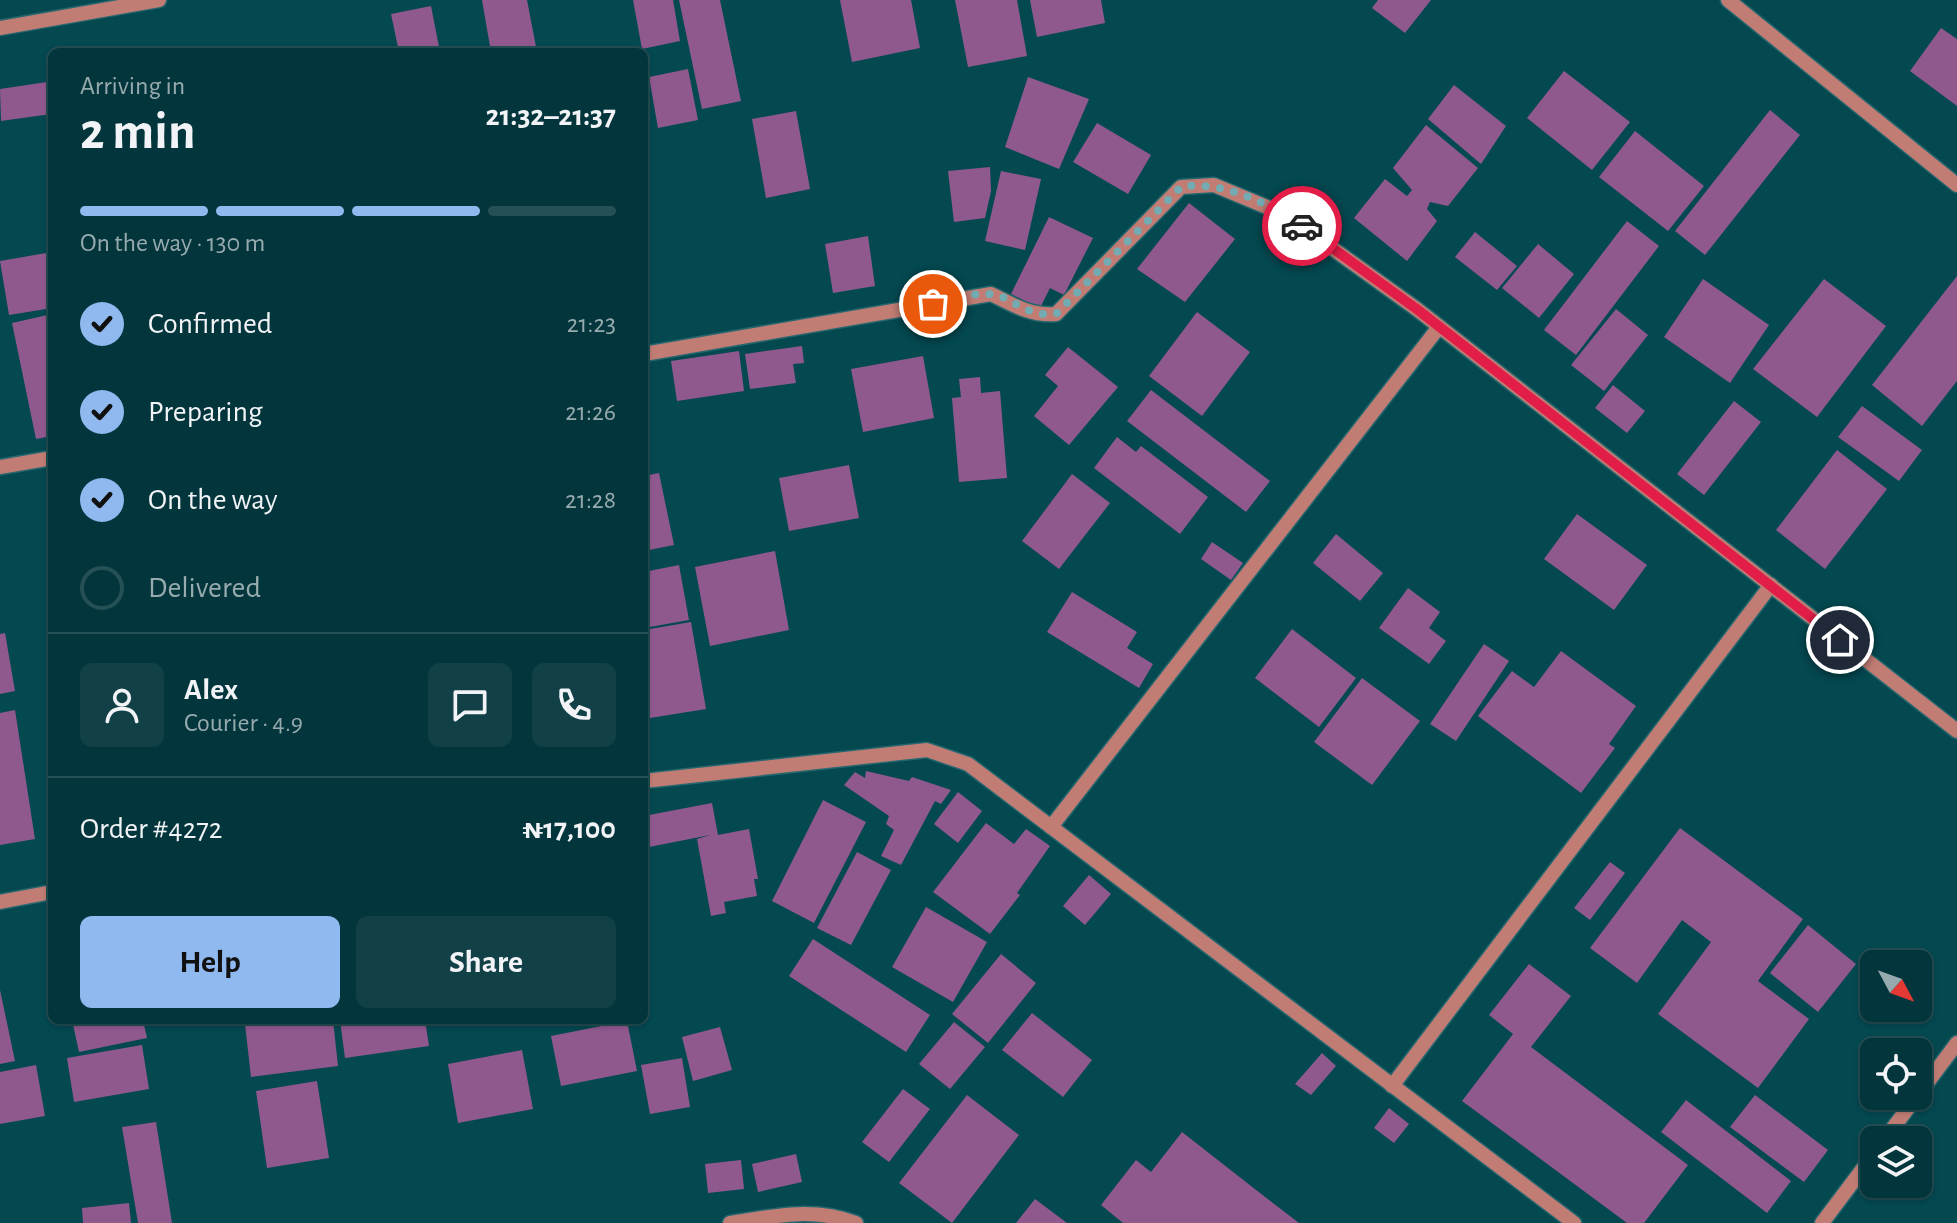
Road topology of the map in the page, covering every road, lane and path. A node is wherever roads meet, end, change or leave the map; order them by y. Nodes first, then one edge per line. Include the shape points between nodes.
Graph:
1 (159, 0) edge
2 (1728, 0) edge
3 (0, 28) edge
4 (1957, 185) edge
5 (1439, 327) junction
6 (648, 353) edge
7 (48, 459) edge
8 (0, 467) edge
9 (1771, 585) junction
10 (1957, 731) edge
11 (648, 781) edge
12 (1051, 827) junction
13 (48, 893) edge
14 (0, 902) edge
15 (1957, 1043) edge
16 (1932, 1077) edge
17 (1392, 1086) junction
18 (1907, 1110) edge
19 (1895, 1126) edge
20 (1860, 1173) edge
21 (730, 1223) edge
22 (856, 1223) edge
23 (1574, 1223) edge
24 (1822, 1223) edge

1 - 3 street
2 - 4 street
5 - 6 street via 1286,215 1214,185 1198,184 1181,187 1056,314 1023,311 991,294
5 - 9 street
5 - 12 street
7 - 8 street
9 - 10 street
9 - 17 street
11 - 12 street via 927,750 968,764
12 - 17 street
13 - 14 street
15 - 16 street
17 - 23 street
18 - 19 street
20 - 24 street
21 - 22 street via 829,1213

